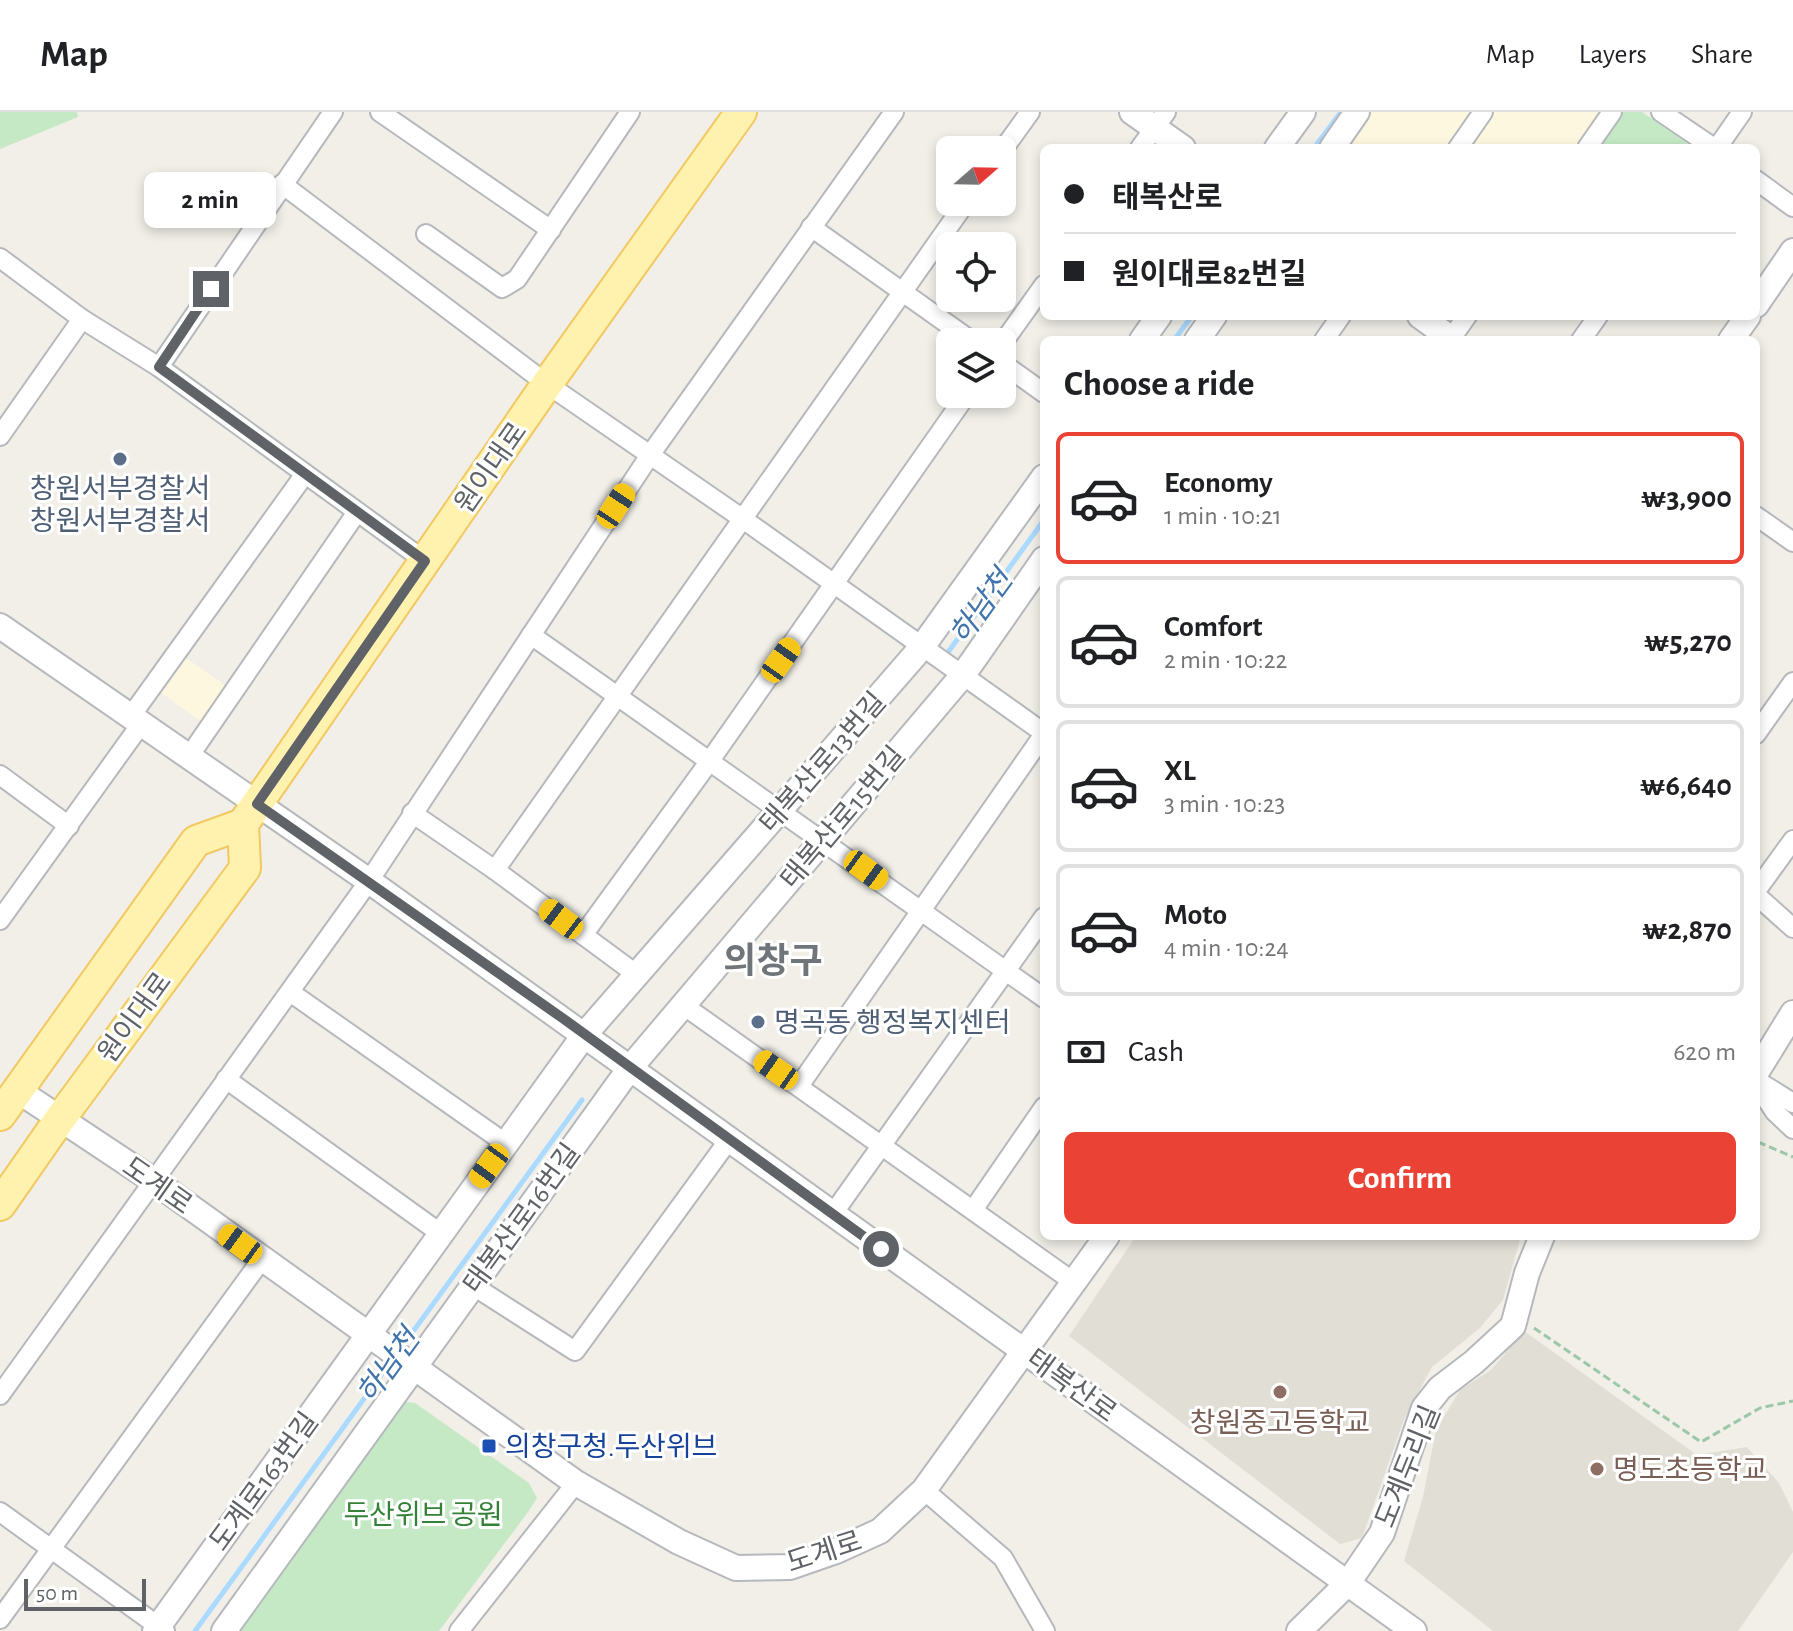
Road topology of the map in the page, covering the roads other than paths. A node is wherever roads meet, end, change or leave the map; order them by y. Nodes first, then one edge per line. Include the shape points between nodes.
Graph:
1 (333, 112) edge
2 (380, 112) edge
3 (630, 112) edge
4 (741, 112) edge
5 (894, 112) edge
6 (1030, 112) edge
7 (1132, 112) edge
8 (1303, 112) edge
9 (1357, 112) edge
10 (1483, 112) edge
11 (1612, 112) edge
12 (1661, 112) edge
13 (1742, 112) edge
14 (1153, 129) edge
15 (1013, 136) edge
16 (1177, 144) edge
17 (1280, 144) edge
18 (1335, 144) edge
19 (1461, 144) edge
20 (1590, 144) edge
21 (1709, 144) edge
22 (1718, 144) edge
23 (1760, 183) edge
24 (282, 184) junction
25 (1793, 207) edge
26 (956, 216) edge
27 (811, 227) junction
28 (551, 230) junction
29 (426, 234) dead end
30 (1792, 256) edge
31 (0, 258) edge
32 (903, 291) junction
33 (1040, 291) edge
34 (1760, 300) edge
35 (82, 319) junction
36 (1426, 320) edge
37 (954, 328) edge
38 (1013, 328) edge
39 (1448, 336) edge
40 (159, 367) junction
41 (1016, 373) edge
42 (547, 384) junction
43 (1040, 390) edge
44 (957, 408) edge
45 (0, 436) edge
46 (650, 455) junction
47 (305, 474) junction
48 (1040, 483) edge
49 (357, 512) junction
50 (743, 519) junction
51 (1760, 523) edge
52 (1793, 542) edge
53 (425, 561) junction
54 (1040, 565) edge
55 (834, 585) junction
56 (0, 626) edge
57 (531, 635) junction
58 (922, 647) junction
59 (963, 675) junction
60 (1793, 682) edge
61 (618, 698) junction
62 (136, 720) junction
63 (1760, 728) edge
64 (1040, 730) edge
65 (1040, 739) edge
66 (188, 758) junction
67 (709, 762) junction
68 (0, 775) edge
69 (780, 812) junction
70 (412, 813) junction
71 (250, 814) junction
72 (69, 826) junction
73 (1793, 840) edge
74 (822, 841) junction
75 (495, 870) junction
76 (369, 881) junction
77 (1760, 887) edge
78 (1760, 897) edge
79 (921, 910) junction
80 (0, 920) edge
81 (1040, 923) edge
82 (1793, 928) edge
83 (583, 935) junction
84 (1006, 970) junction
85 (636, 974) junction
86 (290, 992) junction
87 (1040, 995) edge
88 (683, 1005) junction
89 (1793, 1013) edge
90 (588, 1037) junction
91 (627, 1066) junction
92 (1760, 1067) edge
93 (226, 1079) junction
94 (1760, 1083) edge
95 (799, 1086) junction
96 (1760, 1088) edge
97 (9, 1102) edge
98 (1793, 1103) edge
99 (1040, 1113) edge
100 (60, 1119) junction
101 (1793, 1129) edge
102 (728, 1141) junction
103 (505, 1143) junction
104 (884, 1145) junction
105 (154, 1181) junction
106 (0, 1205) edge
107 (973, 1210) junction
108 (832, 1215) junction
109 (440, 1233) junction
110 (1104, 1240) edge
111 (1540, 1240) edge
112 (262, 1259) junction
113 (1075, 1283) junction
114 (472, 1285) junction
115 (371, 1338) junction
116 (1025, 1351) junction
117 (408, 1365) junction
118 (0, 1395) edge
119 (576, 1483) junction
120 (924, 1490) junction
121 (0, 1512) edge
122 (50, 1549) junction
123 (1348, 1583) junction
124 (0, 1619) edge
125 (160, 1629) edge
126 (224, 1631) edge
127 (459, 1631) edge
128 (1045, 1631) edge
129 (1299, 1631) edge
130 (1414, 1631) edge

1 - 24 street
2 - 28 street
3 - 28 street
4 - 42 main road, 원이대로
5 - 27 street
6 - 15 street
7 - 14 street
8 - 17 street
9 - 18 street
10 - 19 street
11 - 20 street
12 - 21 street
13 - 22 street
14 - 16 street
23 - 25 street
24 - 40 street
24 - 42 street
26 - 32 street
27 - 32 street
27 - 46 street
28 - 29 street via 517,279 502,288
30 - 34 street
31 - 35 street
32 - 37 street
32 - 50 street
33 - 38 street
35 - 40 street
35 - 45 street
36 - 39 street
40 - 47 street
41 - 43 street
42 - 46 street
42 - 53 main road, 원이대로
44 - 55 street
46 - 50 street
46 - 57 street
47 - 49 street
47 - 62 street
48 - 58 street, 태복산로13번길
49 - 53 street
49 - 66 street
50 - 55 street
50 - 61 street
51 - 52 street
53 - 71 main road, 원이대로
54 - 59 street, 태복산로15번길
55 - 58 street
55 - 67 street
56 - 62 street
57 - 61 street
57 - 70 street
58 - 59 street
58 - 69 street, 태복산로13번길
59 - 64 street
59 - 74 street, 태복산로15번길
60 - 63 street
61 - 67 street
61 - 75 street
62 - 66 street
62 - 72 street
65 - 79 street
66 - 71 street
67 - 69 street
67 - 83 street
68 - 72 street
69 - 74 street
69 - 85 street, 태복산로13번길
70 - 75 street
70 - 76 street
71 - 76 street
71 - 97 main road, 원이대로 via 196,841
71 - 100 main road, 원이대로 via 245,868
72 - 80 street
73 - 77 street
74 - 79 street
74 - 88 street, 태복산로15번길
75 - 83 street
76 - 86 street
76 - 90 street
78 - 82 street
79 - 84 street
79 - 95 street
81 - 84 street
83 - 85 street
84 - 87 street
84 - 104 street
85 - 90 street, 태복산로13번길
86 - 93 street
86 - 103 street
88 - 91 street, 태복산로15번길
88 - 95 street
89 - 92 street
90 - 91 street, 태복산로
90 - 103 street, 태복산로13번길
91 - 102 street, 태복산로
91 - 114 street, 태복산로16번길
93 - 105 street
93 - 109 street
94 - 98 street
95 - 104 street
96 - 101 street
97 - 100 street, 도계로
99 - 107 street
100 - 105 street, 도계로
100 - 106 main road, 원이대로
102 - 108 street, 태복산로
102 - 114 street via 575,1351
103 - 109 street, 도계로163번길
104 - 107 street
104 - 108 street
105 - 112 street, 도계로
105 - 118 street
107 - 113 street
108 - 116 street, 태복산로
109 - 115 street, 도계로163번길
110 - 113 street, 도계로
111 - 123 street, 도계두리길 via 1513,1326 1424,1408 1382,1533
112 - 115 street, 도계로
112 - 122 street
113 - 116 street, 도계로
114 - 117 street, 태복산로16번길
115 - 117 street, 도계로
115 - 125 street, 도계로163번길
116 - 120 street, 도계로
116 - 123 street, 태복산로
117 - 119 street, 도계로
117 - 126 street, 태복산로16번길
119 - 120 street, 도계로 via 736,1568 790,1567 836,1551 880,1531
119 - 127 street
120 - 128 street via 1003,1558
121 - 122 street
122 - 124 street
122 - 125 street
123 - 129 street, 도계두리길
123 - 130 street, 태복산로

